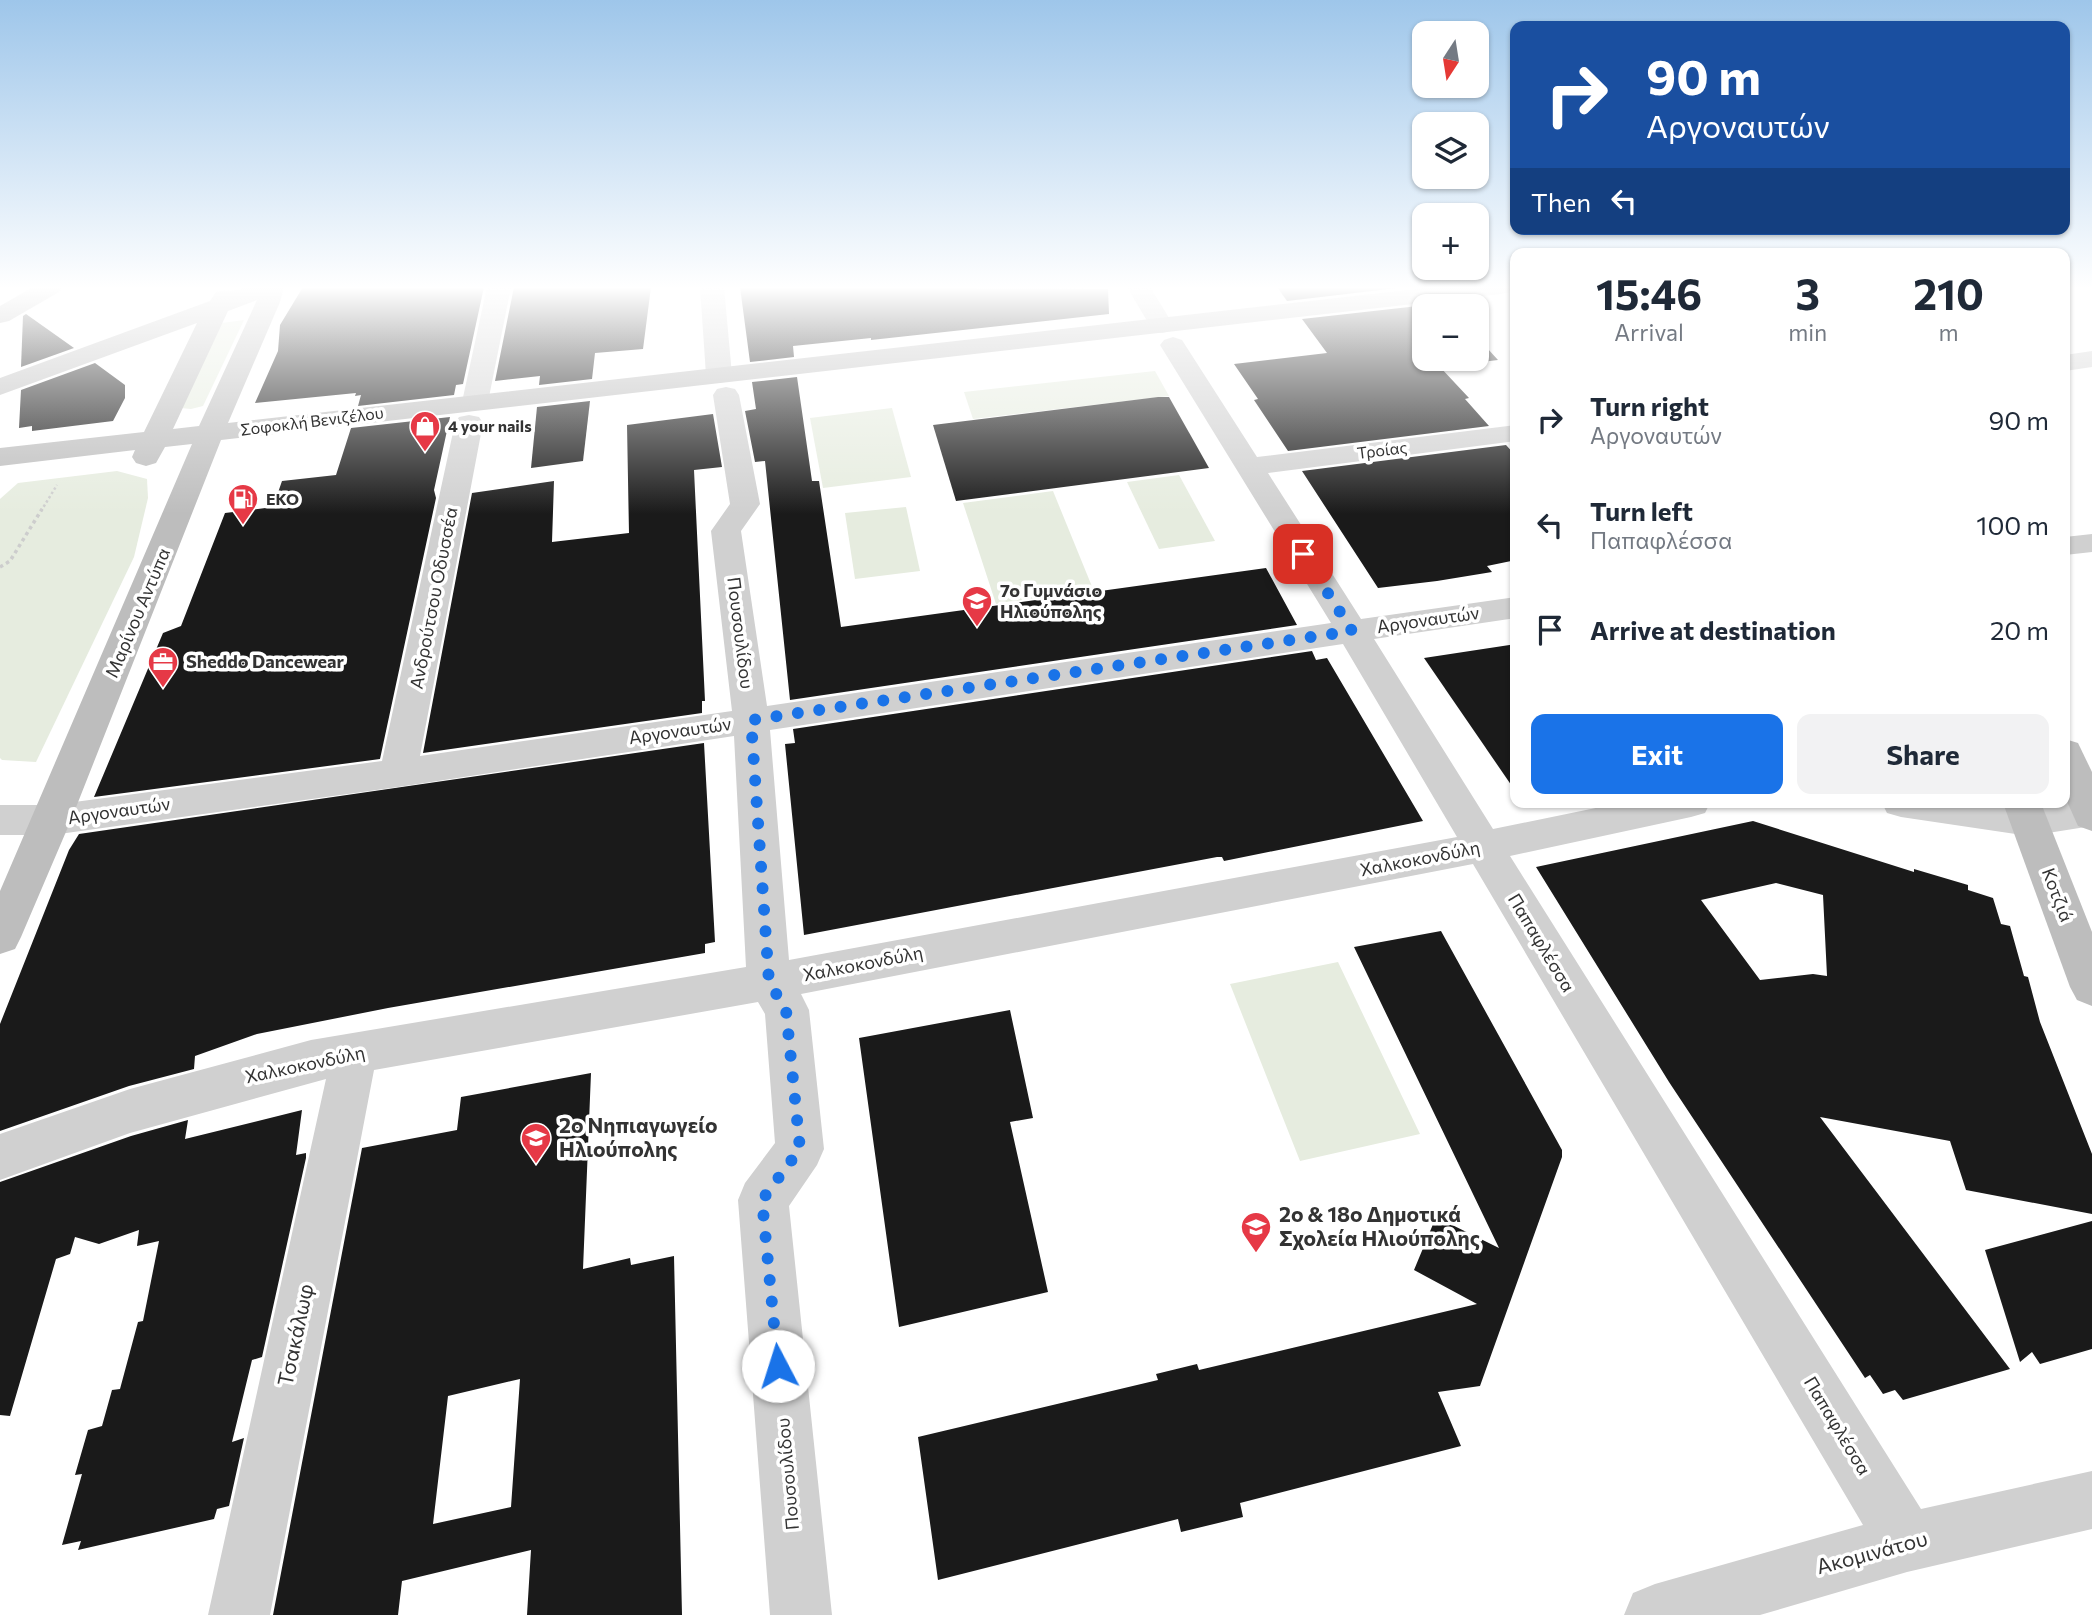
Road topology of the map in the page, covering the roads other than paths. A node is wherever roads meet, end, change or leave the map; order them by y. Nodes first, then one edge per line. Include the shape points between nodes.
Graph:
1 (28, 362) edge
2 (59, 362) edge
3 (190, 362) edge
4 (242, 362) edge
5 (483, 362) edge
6 (720, 362) edge
7 (924, 362) edge
8 (1185, 362) edge
9 (0, 372) edge
10 (723, 385) junction
11 (0, 387) edge
12 (472, 412) junction
13 (1510, 434) edge
14 (207, 442) junction
15 (149, 449) junction
16 (0, 457) edge
17 (1248, 467) junction
18 (0, 477) edge
19 (2092, 543) edge
20 (2070, 545) edge
21 (1510, 608) edge
22 (1352, 631) junction
23 (751, 720) junction
24 (2070, 764) edge
25 (398, 773) junction
26 (1667, 808) edge
27 (1970, 808) edge
28 (2026, 812) edge
29 (2091, 813) edge
30 (0, 820) edge
31 (52, 820) junction
32 (1483, 847) junction
33 (0, 937) edge
34 (769, 982) junction
35 (2092, 987) edge
36 (354, 1054) junction
37 (0, 1157) edge
38 (2092, 1500) edge
39 (1908, 1542) junction
40 (239, 1615) edge
41 (801, 1615) edge
42 (1655, 1615) edge

1 - 9 main road
2 - 11 main road
3 - 15 main road
4 - 14 main road, Μαρίνου Αντύπα
5 - 12 street, Ανδρούτσου Οδυσσέα
6 - 10 street, Πουσουλίδου
7 - 10 main road, Σοφοκλή Βενιζέλου
8 - 17 street, Παπαφλέσσα
10 - 12 main road, Σοφοκλή Βενιζέλου
10 - 23 street, Πουσουλίδου via 745,504 726,531
12 - 14 main road, Σοφοκλή Βενιζέλου
12 - 25 street, Ανδρούτσου Οδυσσέα
13 - 17 street, Τροίας
14 - 15 main road, Σοφοκλή Βενιζέλου
14 - 31 main road, Μαρίνου Αντύπα
15 - 16 main road, Σοφοκλή Βενιζέλου
15 - 18 main road, Σοφοκλή Βενιζέλου
17 - 22 street, Παπαφλέσσα
19 - 20 street
21 - 22 street, Αργοναυτών
22 - 23 street, Αργοναυτών
22 - 32 street, Παπαφλέσσα
23 - 25 street, Αργοναυτών
23 - 34 street, Πουσουλίδου
24 - 29 main road
25 - 31 street, Αργοναυτών
26 - 32 street, Χαλκοκονδύλη
27 - 28 street
28 - 29 street
28 - 35 main road, Κοτζιά
30 - 31 street, Αργοναυτών
31 - 33 main road, Μαρίνου Αντύπα
32 - 34 street, Χαλκοκονδύλη
32 - 39 street, Παπαφλέσσα
34 - 36 street, Χαλκοκονδύλη
34 - 41 street, Πουσουλίδου via 786,1010 800,1149 762,1200
36 - 37 street, Χαλκοκονδύλη via 240,1079 130,1111
36 - 40 street, Τσακάλωφ
38 - 39 street, Ακομινάτου
39 - 42 street, Ακομινάτου

